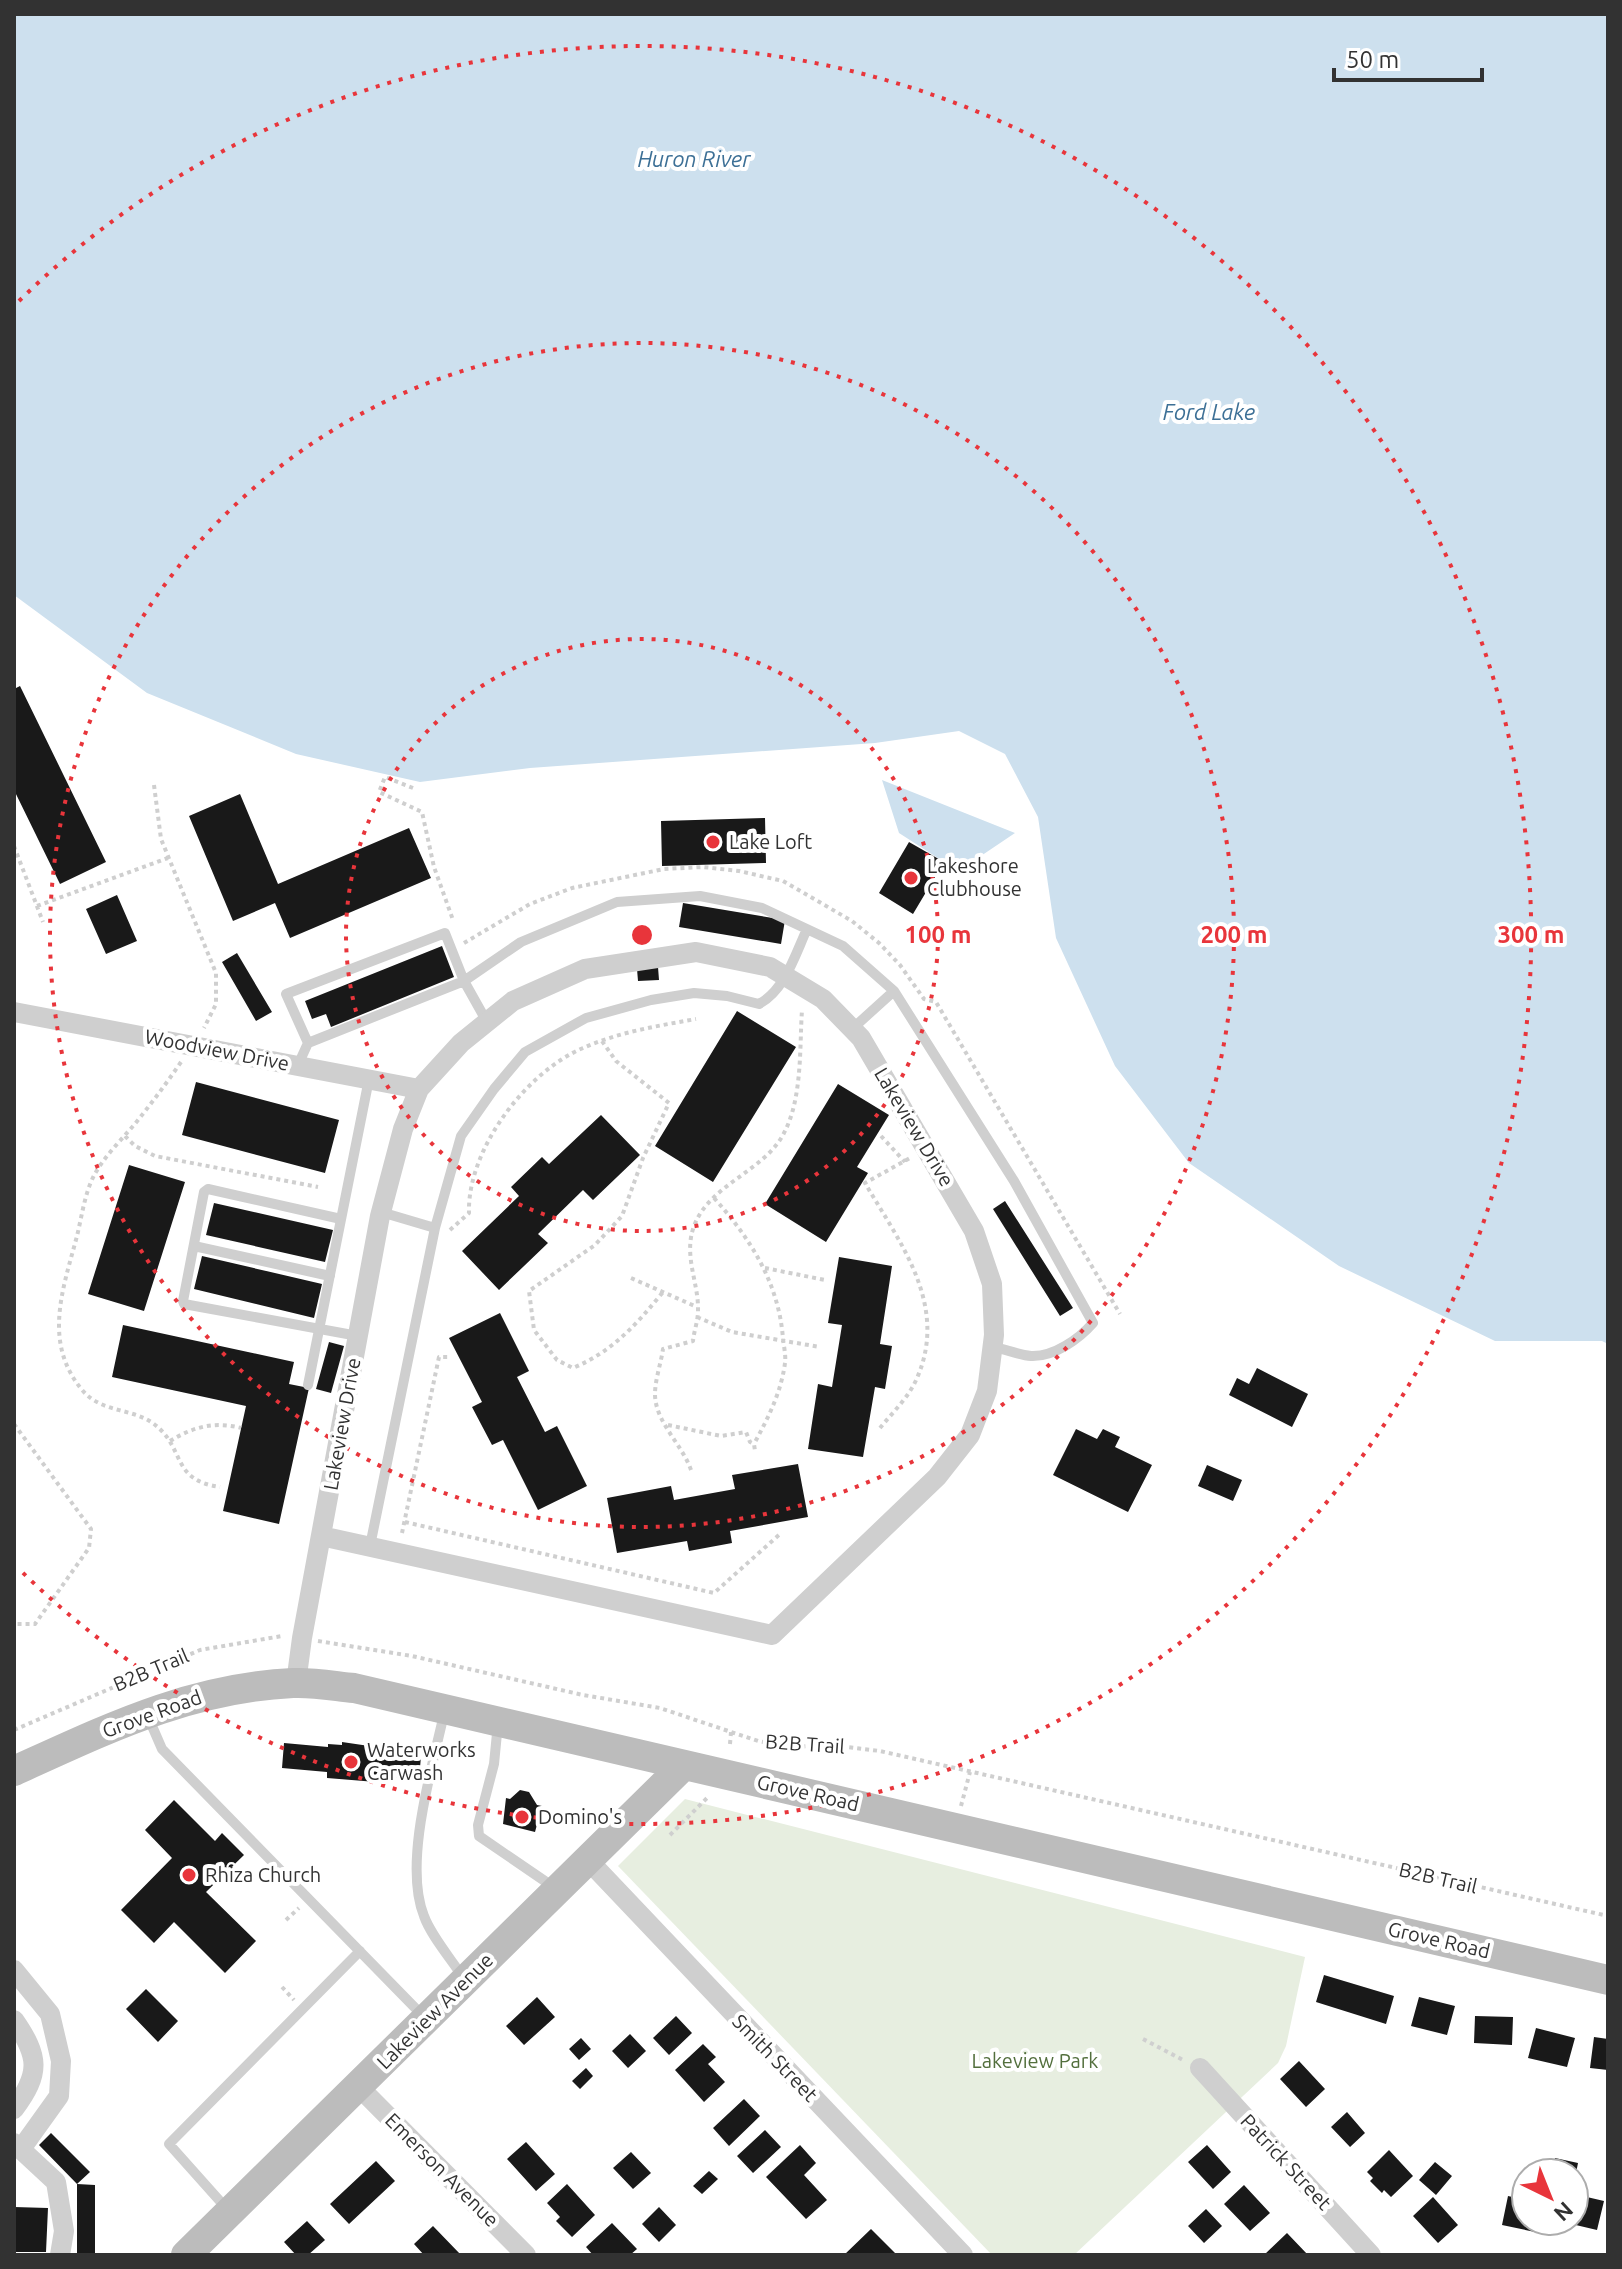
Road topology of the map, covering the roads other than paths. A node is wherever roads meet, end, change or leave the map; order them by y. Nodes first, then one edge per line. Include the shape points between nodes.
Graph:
1 (807, 929) junction
2 (785, 976) junction
3 (464, 981) junction
4 (894, 991) junction
5 (14, 1012) edge
6 (487, 1022) junction
7 (852, 1029) junction
8 (308, 1043) junction
9 (298, 1065) junction
10 (369, 1079) junction
11 (419, 1089) junction
12 (381, 1212) junction
13 (341, 1219) junction
14 (434, 1231) junction
15 (194, 1246) junction
16 (330, 1276) junction
17 (319, 1328) junction
18 (358, 1336) junction
19 (993, 1347) junction
20 (308, 1385) dead end
21 (321, 1536) junction
22 (370, 1546) junction
23 (296, 1683) junction
24 (445, 1708) junction
25 (146, 1713) junction
26 (498, 1721) junction
27 (683, 1766) junction
28 (14, 1771) edge
29 (588, 1860) junction
30 (558, 1889) junction
31 (360, 1951) junction
32 (14, 1970) edge
33 (465, 1980) junction
34 (1608, 1980) edge
35 (426, 2019) junction
36 (14, 2020) edge
37 (1200, 2068) road end
38 (358, 2086) junction
39 (14, 2109) edge
40 (17, 2146) edge
41 (229, 2212) junction
42 (60, 2255) edge
43 (186, 2255) edge
44 (526, 2255) edge
45 (963, 2255) edge
46 (1371, 2255) edge

1 - 2 lane
1 - 3 lane via 762,908 700,896 617,902 521,942
1 - 4 lane via 843,946
2 - 6 street, Lakeview Drive via 770,967 696,952 585,969 513,1001
2 - 7 street, Lakeview Drive via 823,999
2 - 14 lane via 759,1004 694,993 651,1000 586,1018 525,1052 461,1136
3 - 6 lane
3 - 8 lane
3 - 8 lane via 445,933 286,994
4 - 7 lane
4 - 19 lane via 1014,1181 1093,1323 1057,1350 1033,1356
5 - 9 street, Woodview Drive
6 - 11 street, Lakeview Drive
7 - 19 street, Lakeview Drive via 974,1231 992,1284
8 - 9 lane
9 - 10 street, Woodview Drive
10 - 11 street, Woodview Drive
10 - 13 lane
11 - 12 street, Lakeview Drive
12 - 14 lane
12 - 18 street, Lakeview Drive
13 - 15 lane via 208,1189
13 - 16 lane
14 - 22 lane
15 - 16 lane
15 - 17 lane via 184,1304
16 - 17 lane
17 - 18 lane
17 - 20 lane
18 - 21 street, Lakeview Drive
19 - 22 street, Lakeview Drive via 987,1391 970,1435 937,1477 772,1635
21 - 22 street, Lakeview Drive
21 - 23 street
23 - 24 main road, Grove Road via 354,1688
23 - 25 main road, Grove Road via 209,1694
24 - 26 main road, Grove Road
24 - 33 lane via 419,1837 417,1883 424,1917
25 - 28 main road, Grove Road
25 - 31 lane via 162,1749
26 - 27 main road, Grove Road
26 - 30 lane via 479,1836
27 - 29 main road, Lakeview Avenue
27 - 34 main road, Grove Road
29 - 30 main road, Lakeview Avenue
29 - 45 street, Smith Street
30 - 33 main road, Lakeview Avenue
31 - 35 lane
31 - 41 lane via 169,2144
32 - 40 street via 50,2014 61,2061 59,2096
33 - 35 main road, Lakeview Avenue
35 - 38 main road, Lakeview Avenue
36 - 39 street via 31,2044 35,2066
37 - 46 street, Patrick Street
38 - 41 main road, Lakeview Avenue
38 - 44 street, Emerson Avenue
40 - 42 street via 56,2182 64,2231
41 - 43 main road, Lakeview Avenue

